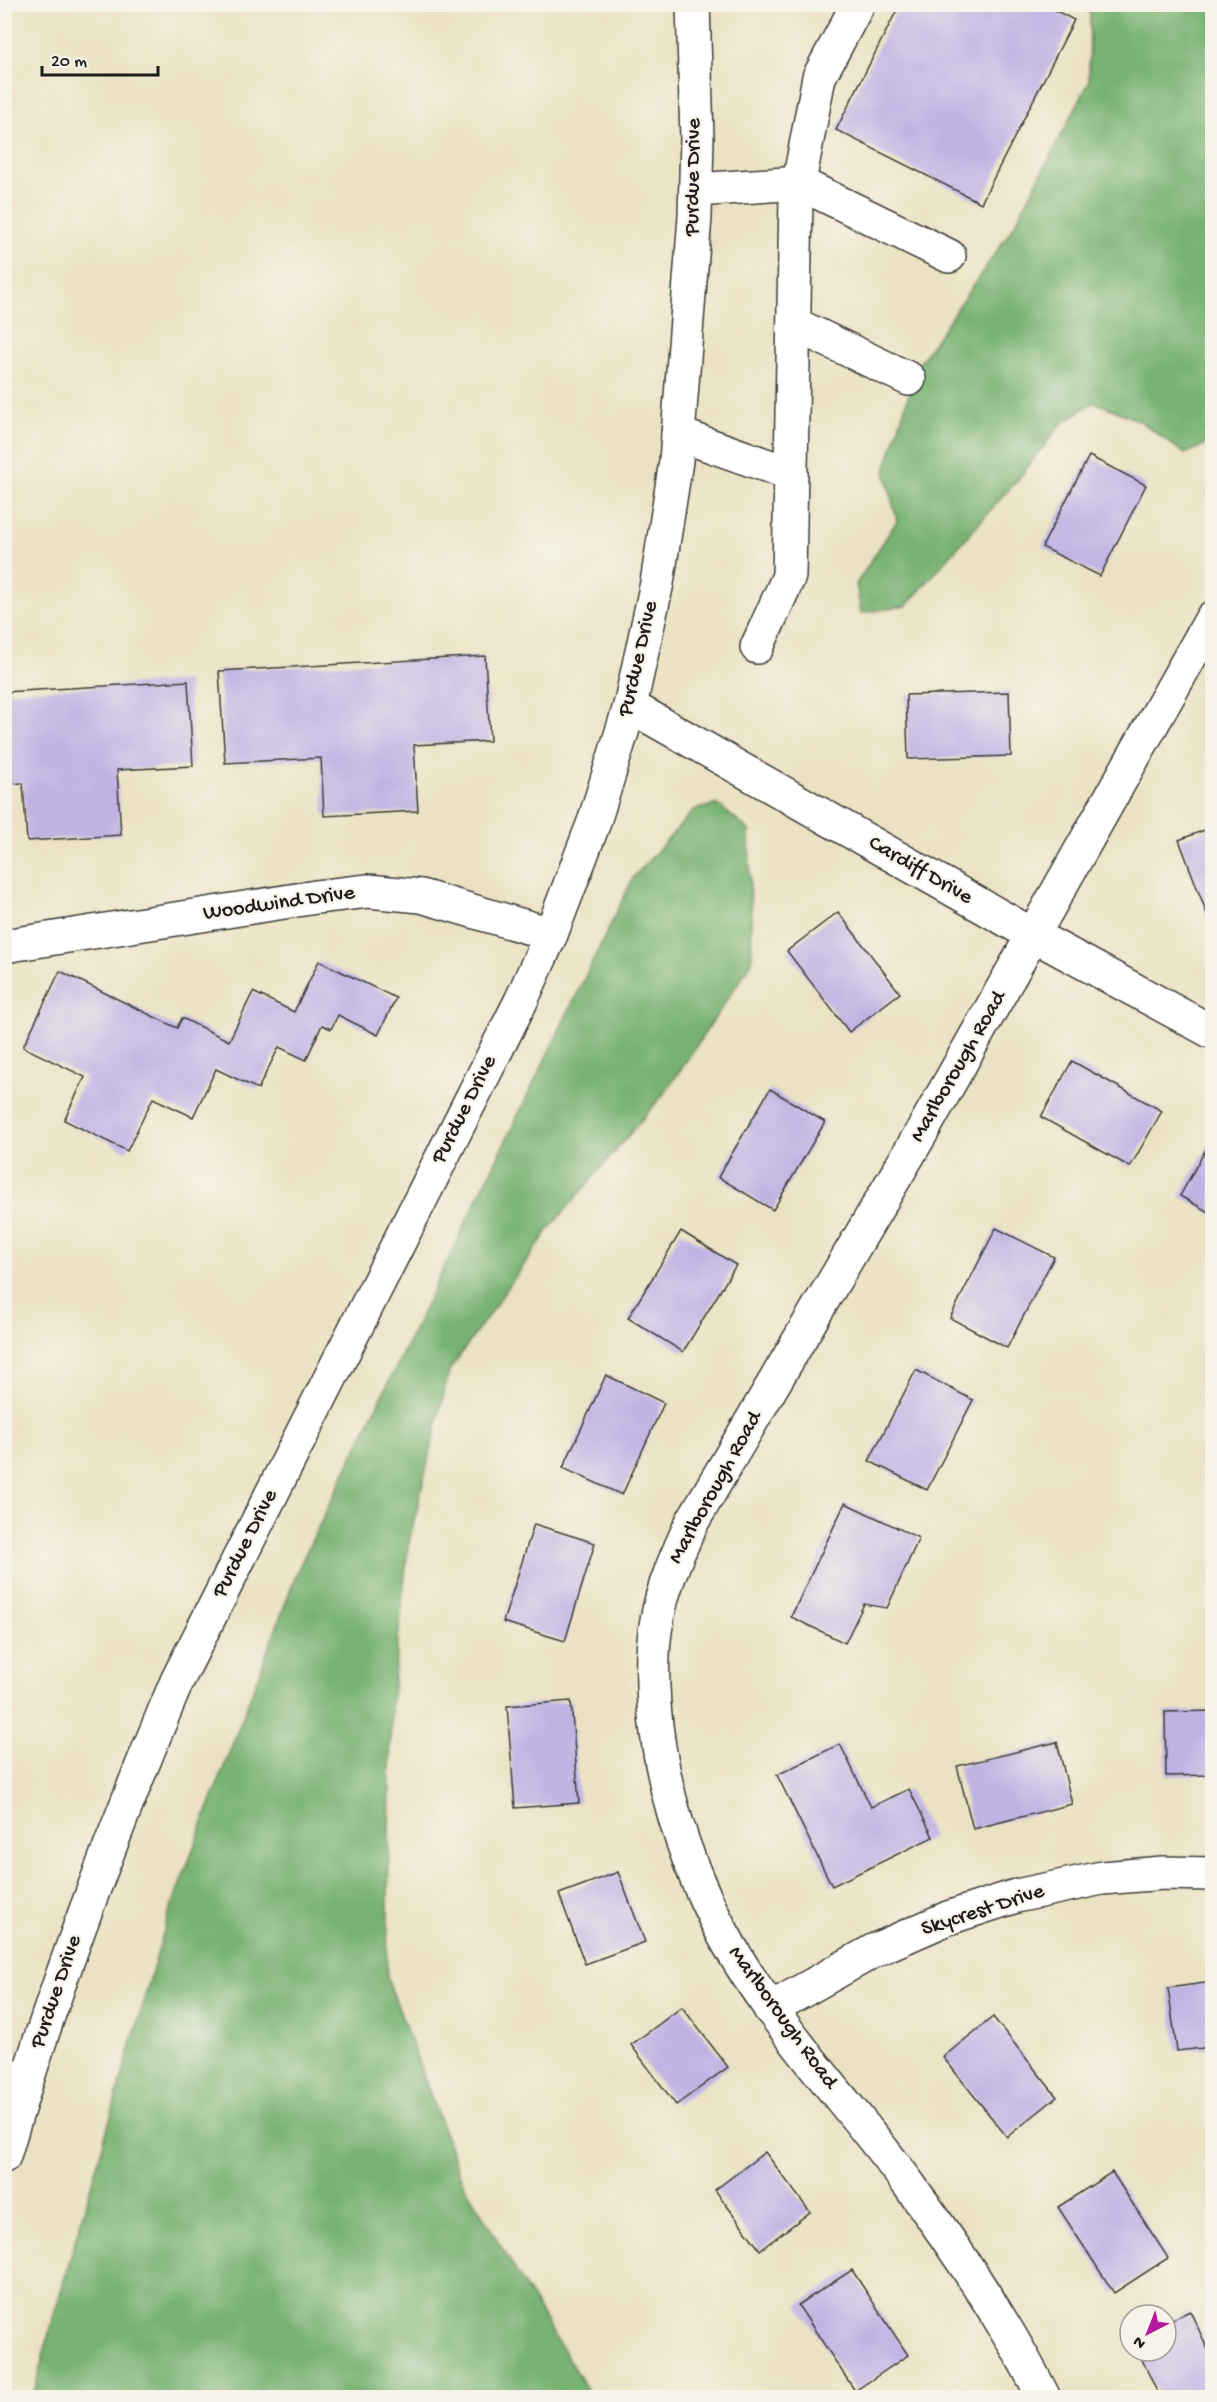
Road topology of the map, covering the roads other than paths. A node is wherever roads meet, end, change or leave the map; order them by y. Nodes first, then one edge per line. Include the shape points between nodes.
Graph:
1 (693, 4) edge
2 (858, 4) edge
3 (799, 183) junction
4 (696, 190) junction
5 (949, 256) dead end
6 (794, 324) junction
7 (909, 379) dead end
8 (678, 434) junction
9 (791, 474) junction
10 (1212, 618) edge
11 (757, 647) dead end
12 (630, 706) junction
13 (551, 934) junction
14 (1033, 935) junction
15 (4, 946) edge
16 (1212, 1032) edge
17 (1212, 1874) edge
18 (770, 2009) junction
19 (4, 2156) edge
20 (1044, 2397) edge

1 - 4 street, Purdue Drive
2 - 3 street via 819,77
3 - 4 street
3 - 5 street
3 - 6 street
4 - 8 street, Purdue Drive
6 - 7 street
6 - 9 street
8 - 9 street
8 - 12 street, Purdue Drive via 657,583
9 - 11 street via 789,576
10 - 14 street, Marlborough Road
12 - 13 street, Purdue Drive via 594,822
12 - 14 street, Cardiff Drive
13 - 15 street, Woodwind Drive via 421,896 368,891
13 - 19 street, Purdue Drive via 521,1001 177,1681 66,1962
14 - 16 street, Cardiff Drive
14 - 18 street, Marlborough Road via 692,1521 671,1569 657,1620 652,1674 657,1735 670,1804 692,1871 727,1943
17 - 18 street, Skycrest Drive via 1102,1878 1016,1896 948,1918 875,1950
18 - 20 street, Marlborough Road via 910,2185 975,2280

